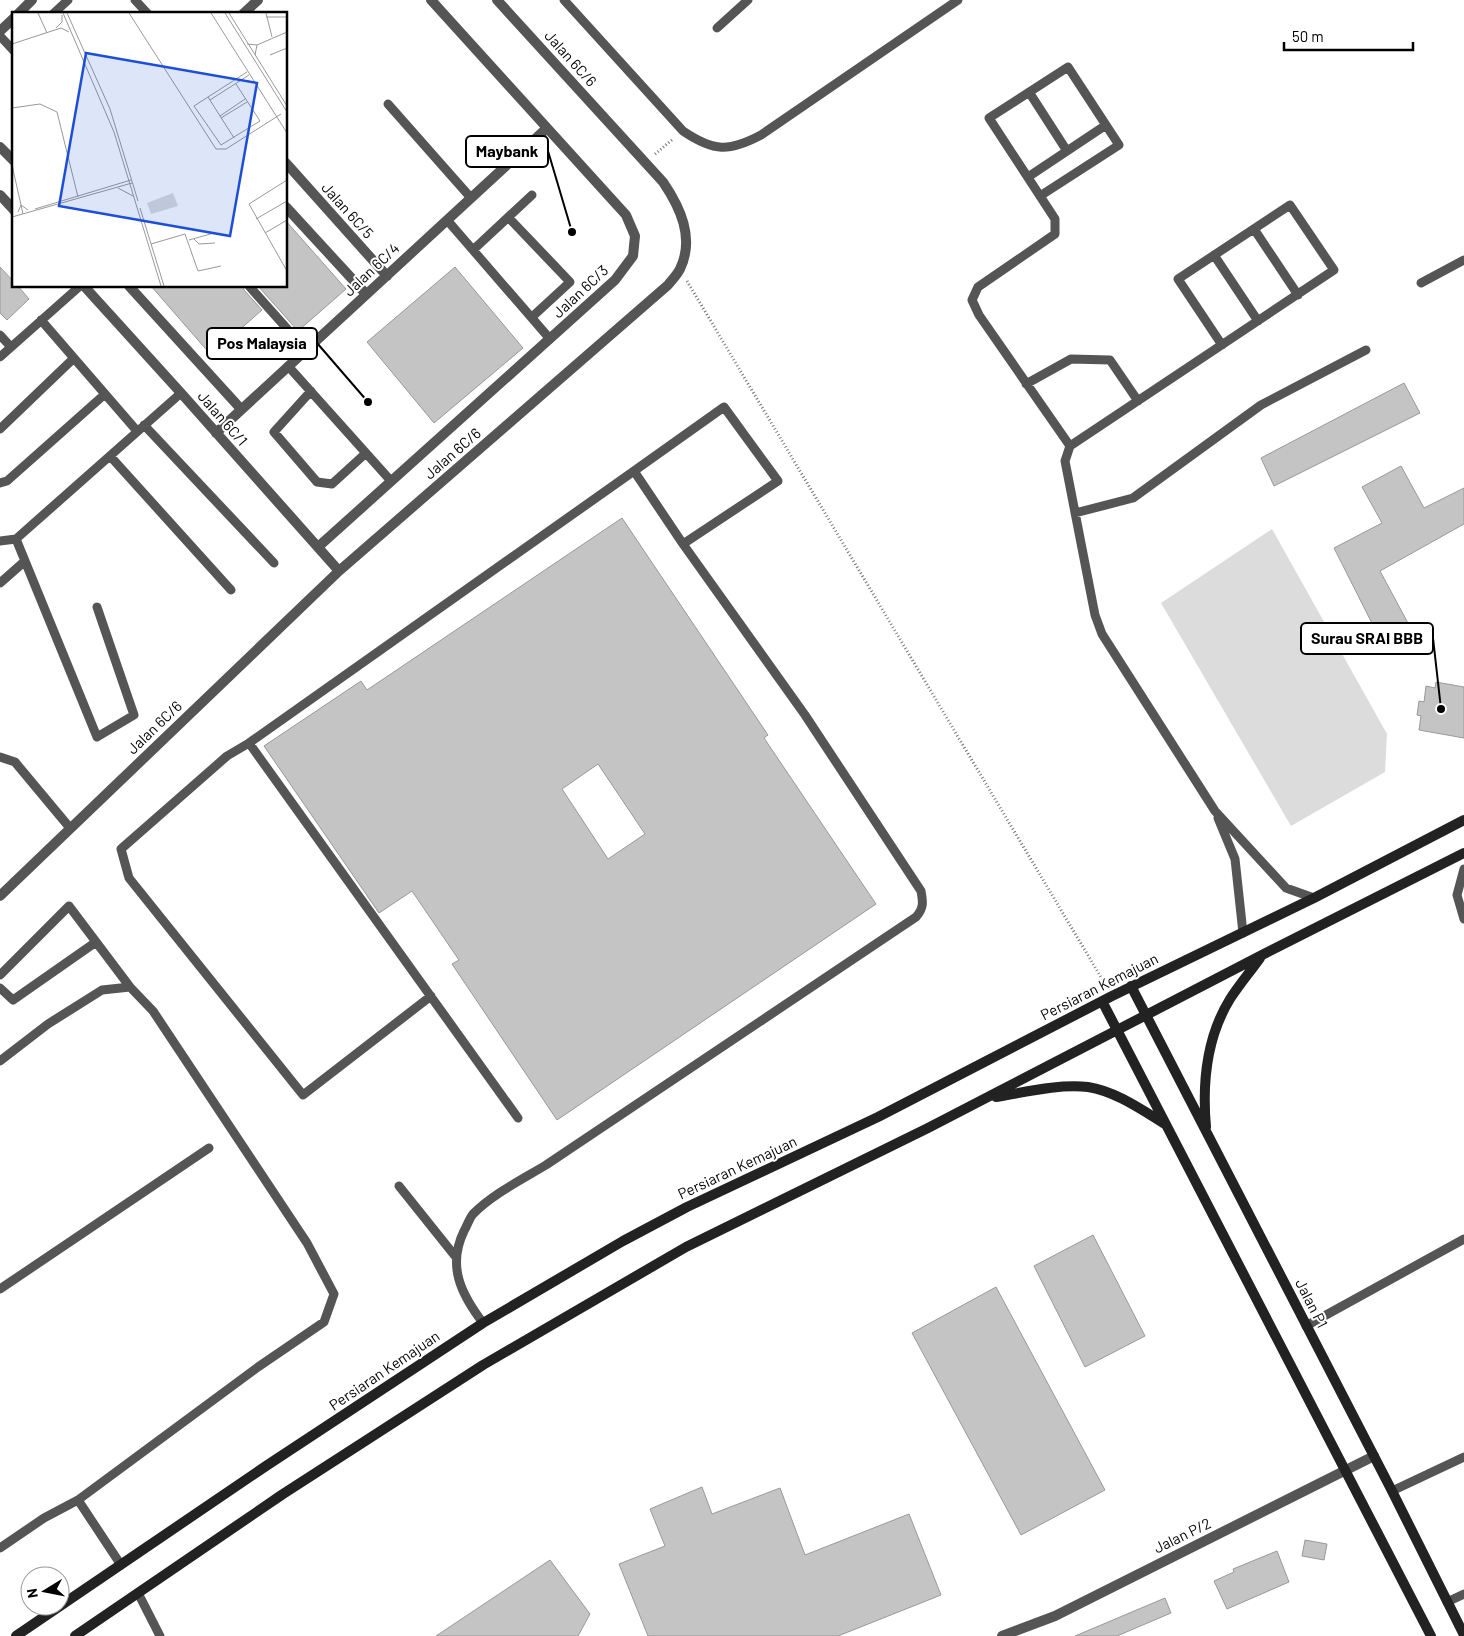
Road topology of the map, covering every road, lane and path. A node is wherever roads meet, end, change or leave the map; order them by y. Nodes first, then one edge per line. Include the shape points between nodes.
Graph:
1 (32, 0) edge
2 (68, 0) edge
3 (135, 0) edge
4 (258, 0) edge
5 (431, 0) edge
6 (564, 0) edge
7 (748, 0) edge
8 (958, 0) edge
9 (502, 2) edge
10 (20, 12) edge
11 (55, 12) edge
12 (146, 12) edge
13 (245, 12) edge
14 (12, 20) edge
15 (717, 28) dead end
16 (0, 31) edge
17 (0, 36) edge
18 (12, 49) edge
19 (1029, 92) junction
20 (388, 104) dead end
21 (1106, 125) junction
22 (547, 128) junction
23 (683, 131) junction
24 (0, 147) edge
25 (1067, 151) junction
26 (12, 159) edge
27 (644, 162) junction
28 (288, 165) edge
29 (1028, 177) junction
30 (0, 195) edge
31 (532, 195) dead end
32 (1040, 196) junction
33 (471, 198) junction
34 (12, 208) edge
35 (288, 209) edge
36 (508, 217) junction
37 (447, 220) junction
38 (1254, 229) junction
39 (473, 250) junction
40 (1214, 255) junction
41 (1464, 260) edge
42 (680, 270) junction
43 (387, 276) junction
44 (1421, 283) dead end
45 (80, 288) edge
46 (84, 288) edge
47 (131, 288) edge
48 (251, 288) edge
49 (366, 294) junction
50 (1298, 295) junction
51 (532, 317) junction
52 (41, 320) junction
53 (1258, 321) junction
54 (0, 335) edge
55 (550, 339) junction
56 (1222, 345) junction
57 (11, 347) junction
58 (306, 350) junction
59 (1366, 350) dead end
60 (0, 357) edge
61 (74, 358) junction
62 (288, 366) junction
63 (1026, 384) junction
64 (311, 391) junction
65 (181, 393) junction
66 (105, 394) junction
67 (1138, 401) junction
68 (241, 410) junction
69 (0, 428) edge
70 (141, 428) junction
71 (216, 433) junction
72 (1070, 446) junction
73 (366, 453) junction
74 (110, 456) junction
75 (634, 471) junction
76 (391, 481) junction
77 (0, 483) edge
78 (1075, 513) junction
79 (16, 539) junction
80 (0, 541) edge
81 (683, 544) junction
82 (318, 547) junction
83 (25, 561) junction
84 (274, 563) dead end
85 (339, 571) junction
86 (0, 583) edge
87 (231, 590) dead end
88 (97, 607) dead end
89 (250, 743) junction
90 (0, 757) edge
91 (1215, 811) junction
92 (1464, 820) edge
93 (70, 828) junction
94 (1464, 853) edge
95 (1464, 869) edge
96 (0, 896) edge
97 (1314, 898) junction
98 (1464, 918) edge
99 (1243, 933) junction
100 (96, 942) junction
101 (1262, 955) junction
102 (0, 975) edge
103 (1131, 986) junction
104 (130, 987) junction
105 (0, 988) edge
106 (431, 996) junction
107 (1112, 996) junction
108 (1102, 1001) junction
109 (1146, 1016) junction
110 (1117, 1031) junction
111 (0, 1061) edge
112 (985, 1098) junction
113 (518, 1118) dead end
114 (1166, 1124) junction
115 (1206, 1132) junction
116 (209, 1148) dead end
117 (399, 1186) dead end
118 (1464, 1239) edge
119 (455, 1256) junction
120 (0, 1289) edge
121 (483, 1322) junction
122 (1306, 1326) junction
123 (1374, 1456) junction
124 (1464, 1457) edge
125 (1346, 1470) junction
126 (1392, 1491) junction
127 (78, 1500) junction
128 (0, 1548) edge
129 (121, 1565) junction
130 (138, 1593) junction
131 (1464, 1594) edge
132 (70, 1599) edge
133 (1447, 1602) junction
134 (45, 1616) edge
135 (1464, 1635) edge
136 (16, 1636) edge
137 (75, 1636) edge
138 (160, 1636) edge
139 (1002, 1636) edge
140 (1431, 1636) edge

1 - 10 street
2 - 11 lane
3 - 12 lane
4 - 13 street
5 - 22 street, Jalan 6C/3
6 - 23 lane
7 - 15 lane
8 - 23 lane via 741,146 721,148 701,143
9 - 27 street, Jalan 6C/6
14 - 16 street
17 - 18 lane
19 - 21 lane via 1068,67
19 - 25 lane
19 - 29 lane via 989,118
20 - 33 lane
21 - 25 lane
21 - 32 lane via 1119,145
22 - 33 street, Jalan 6C/4
22 - 55 street, Jalan 6C/3 via 626,215 635,236 633,256 615,280
23 - 27 path
24 - 26 street
25 - 29 lane
27 - 42 street, Jalan 6C/6 via 677,202 685,226 686,250
28 - 43 street, Jalan 6C/5
29 - 32 lane
30 - 34 street
31 - 36 lane
32 - 63 lane via 1054,219 1055,234 978,287 972,300
33 - 37 street, Jalan 6C/4
35 - 49 street
36 - 39 lane
36 - 51 lane via 570,282
37 - 39 lane
37 - 43 street, Jalan 6C/4
38 - 40 lane
38 - 50 lane
38 - 50 lane via 1290,205 1334,270
39 - 51 lane
40 - 53 lane
40 - 56 lane via 1178,280
41 - 44 lane
42 - 85 street, Jalan 6C/6 via 668,285
42 - 107 path
43 - 49 street, Jalan 6C/4
45 - 52 lane
46 - 65 street, Jalan 6C/1
47 - 68 street
48 - 58 lane
49 - 58 street, Jalan 6C/4
50 - 53 lane
51 - 55 lane
52 - 57 lane
52 - 61 lane
53 - 56 lane
54 - 57 lane
55 - 76 street, Jalan 6C/3
56 - 67 lane
57 - 60 lane
58 - 62 street, Jalan 6C/4
59 - 78 lane via 1261,405 1133,498
61 - 66 lane
61 - 69 lane
62 - 64 lane
62 - 68 street, Jalan 6C/4
63 - 67 lane via 1071,359 1110,360
63 - 72 lane
64 - 73 lane
64 - 73 lane via 274,432 317,482 332,484
65 - 70 lane
65 - 71 street, Jalan 6C/1
66 - 70 lane
66 - 77 lane via 7,481
67 - 72 lane
68 - 71 street, Jalan 6C/4
70 - 74 lane
70 - 84 lane
71 - 82 street, Jalan 6C/1
72 - 78 lane via 1065,461
73 - 76 lane
74 - 79 lane
74 - 87 lane
75 - 81 lane
75 - 81 lane via 724,407 778,481
75 - 89 lane
76 - 82 street, Jalan 6C/3
78 - 91 lane via 1095,615 1102,634
79 - 80 lane
79 - 83 lane
81 - 119 lane via 805,715 921,891 922,910 491,1199 471,1216
82 - 85 street, Jalan 6C/1
83 - 86 lane
83 - 88 lane via 97,737 134,715
85 - 93 street, Jalan 6C/6
89 - 106 lane
89 - 106 lane via 227,756 121,849 129,878 303,1095
90 - 93 lane via 15,762
91 - 97 lane via 1286,888
91 - 99 lane via 1235,859
92 - 97 main road, Persiaran Kemajuan
93 - 96 street, Jalan 6C/6
94 - 101 main road
95 - 98 lane via 1457,895
97 - 99 main road, Persiaran Kemajuan
99 - 103 main road, Persiaran Kemajuan
100 - 102 lane via 68,906
100 - 104 lane
100 - 105 lane via 13,1000
101 - 109 main road
101 - 115 main road via 1230,1000 1216,1027 1205,1072
103 - 107 main road, Persiaran Kemajuan
103 - 109 main road, Jalan P1
104 - 111 lane via 102,990 48,1024
104 - 127 lane via 153,1011 307,1242 334,1294 324,1322
106 - 113 lane
107 - 108 main road, Persiaran Kemajuan
108 - 110 main road
108 - 121 main road, Persiaran Kemajuan via 878,1117 687,1207
109 - 110 main road
109 - 115 main road, Jalan P1
110 - 112 main road
110 - 114 main road
112 - 114 main road via 1057,1087 1089,1088 1129,1103
112 - 130 main road via 686,1247 483,1365 283,1494
114 - 125 main road
115 - 122 main road, Jalan P1
116 - 120 lane
117 - 119 lane
118 - 122 lane
119 - 121 lane via 467,1302
121 - 129 main road, Persiaran Kemajuan
122 - 123 main road, Jalan P1
123 - 125 street, Jalan P/2
123 - 126 main road, Jalan P1
124 - 126 lane
125 - 139 street, Jalan P/2 via 1055,1616
125 - 140 main road
126 - 133 main road, Jalan P1
127 - 128 lane
127 - 129 lane
129 - 132 main road, Persiaran Kemajuan
130 - 137 main road
130 - 138 lane
131 - 133 lane
133 - 135 main road, Jalan P1
134 - 136 main road, Persiaran Kemajuan

